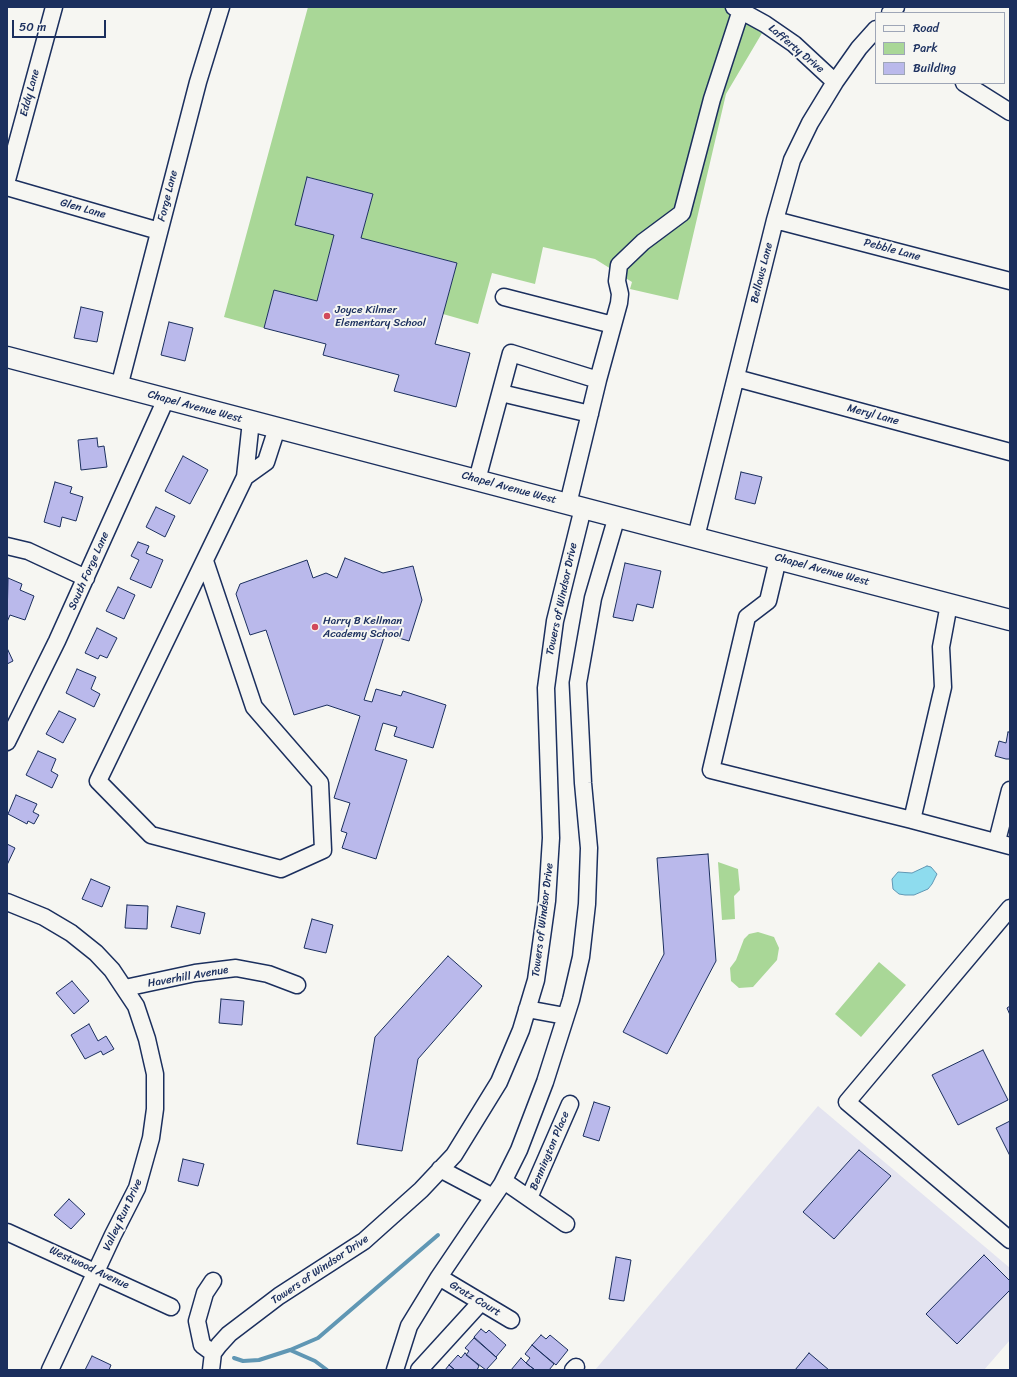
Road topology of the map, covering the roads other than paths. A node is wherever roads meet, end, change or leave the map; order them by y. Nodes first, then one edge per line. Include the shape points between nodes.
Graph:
1 (54, 7) edge
2 (221, 7) edge
3 (738, 8) edge
4 (875, 30) edge
5 (835, 82) junction
6 (966, 84) edge
7 (1010, 112) edge
8 (7, 180) edge
9 (7, 187) edge
10 (775, 220) junction
11 (159, 231) junction
12 (1010, 281) edge
13 (504, 298) dead end
14 (613, 325) junction
15 (7, 357) edge
16 (736, 378) junction
17 (598, 380) junction
18 (119, 387) junction
19 (501, 393) junction
20 (166, 399) junction
21 (590, 414) junction
22 (252, 421) junction
23 (278, 428) junction
24 (1010, 452) edge
25 (245, 477) junction
26 (477, 480) junction
27 (576, 506) junction
28 (617, 516) junction
29 (696, 538) junction
30 (7, 546) edge
31 (778, 559) junction
32 (204, 561) junction
33 (86, 578) junction
34 (949, 604) junction
35 (1010, 620) edge
36 (13, 718) edge
37 (7, 742) edge
38 (1010, 790) edge
39 (912, 820) junction
40 (1004, 843) edge
41 (7, 902) edge
42 (1010, 908) edge
43 (297, 985) dead end
44 (126, 988) junction
45 (527, 1009) junction
46 (566, 1016) junction
47 (570, 1104) dead end
48 (440, 1170) junction
49 (504, 1181) junction
50 (493, 1197) junction
51 (529, 1198) junction
52 (566, 1224) dead end
53 (7, 1232) edge
54 (1010, 1240) edge
55 (97, 1271) junction
56 (438, 1277) junction
57 (213, 1281) dead end
58 (481, 1302) junction
59 (171, 1307) dead end
60 (511, 1320) dead end
61 (213, 1353) junction
62 (50, 1370) edge
63 (211, 1370) edge
64 (395, 1370) edge
65 (419, 1370) edge

1 - 8 street, Eddy Lane
2 - 11 street, Forge Lane via 198,82
3 - 5 street, Lafferty Drive via 794,44
3 - 14 street, Towers of Windsor Drive via 682,213 643,242 619,265 617,280 620,294
4 - 5 street, Bellows Lane
5 - 10 street, Bellows Lane via 810,123 792,160
6 - 7 street
9 - 11 street, Glen Lane
10 - 12 street, Pebble Lane
10 - 16 street, Bellows Lane
11 - 18 street, Forge Lane
13 - 14 street
14 - 17 street, Towers of Windsor Drive
15 - 18 main road, Chapel Avenue West
16 - 24 street, Meryl Lane
16 - 29 street, Bellows Lane
17 - 19 street via 511,353
17 - 21 street, Towers of Windsor Drive
18 - 20 main road, Chapel Avenue West
19 - 21 street
19 - 26 street
20 - 22 main road, Chapel Avenue West
20 - 33 street, South Forge Lane
21 - 27 street, Towers of Windsor Drive
22 - 23 main road, Chapel Avenue West
22 - 25 street
23 - 25 street via 266,462
23 - 26 main road, Chapel Avenue West
25 - 32 street
26 - 27 main road, Chapel Avenue West
27 - 28 main road, Chapel Avenue West
27 - 45 street, Towers of Windsor Drive via 548,663 546,688 551,838 547,902 536,980
28 - 29 main road, Chapel Avenue West
28 - 46 street via 593,598 578,683 589,848 587,904 581,957
29 - 31 main road, Chapel Avenue West
30 - 33 street via 28,551
31 - 34 main road, Chapel Avenue West
31 - 39 street via 768,601 747,617 711,770
32 - 32 street via 98,781 151,835 281,869 323,850 320,783 254,706
33 - 36 street, South Forge Lane
34 - 35 main road, Chapel Avenue West
34 - 39 street via 941,647 943,687
36 - 37 street, South Forge Lane
38 - 40 street
39 - 40 street
41 - 44 street, Valley Run Drive via 44,917 71,933 96,953
42 - 54 street via 847,1102
43 - 44 street, Haverhill Avenue via 268,974 236,968
44 - 55 street, Valley Run Drive via 136,1006 147,1039 155,1074 155,1109 151,1138 137,1188
45 - 46 street
45 - 48 street, Towers of Windsor Drive via 499,1082 454,1155
46 - 49 street via 520,1150
47 - 51 street, Bennington Place
48 - 50 street
48 - 61 street, Towers of Windsor Drive via 364,1242 279,1296 229,1334
49 - 50 street
49 - 51 street
50 - 56 street
51 - 52 street
53 - 55 street, Westwood Avenue
55 - 59 street, Westwood Avenue
55 - 62 street, Valley Run Drive
56 - 58 street, Gratz Court
56 - 64 street via 409,1326
57 - 61 street via 204,1293 197,1321 202,1345
58 - 60 street, Gratz Court
58 - 65 street
61 - 63 street

